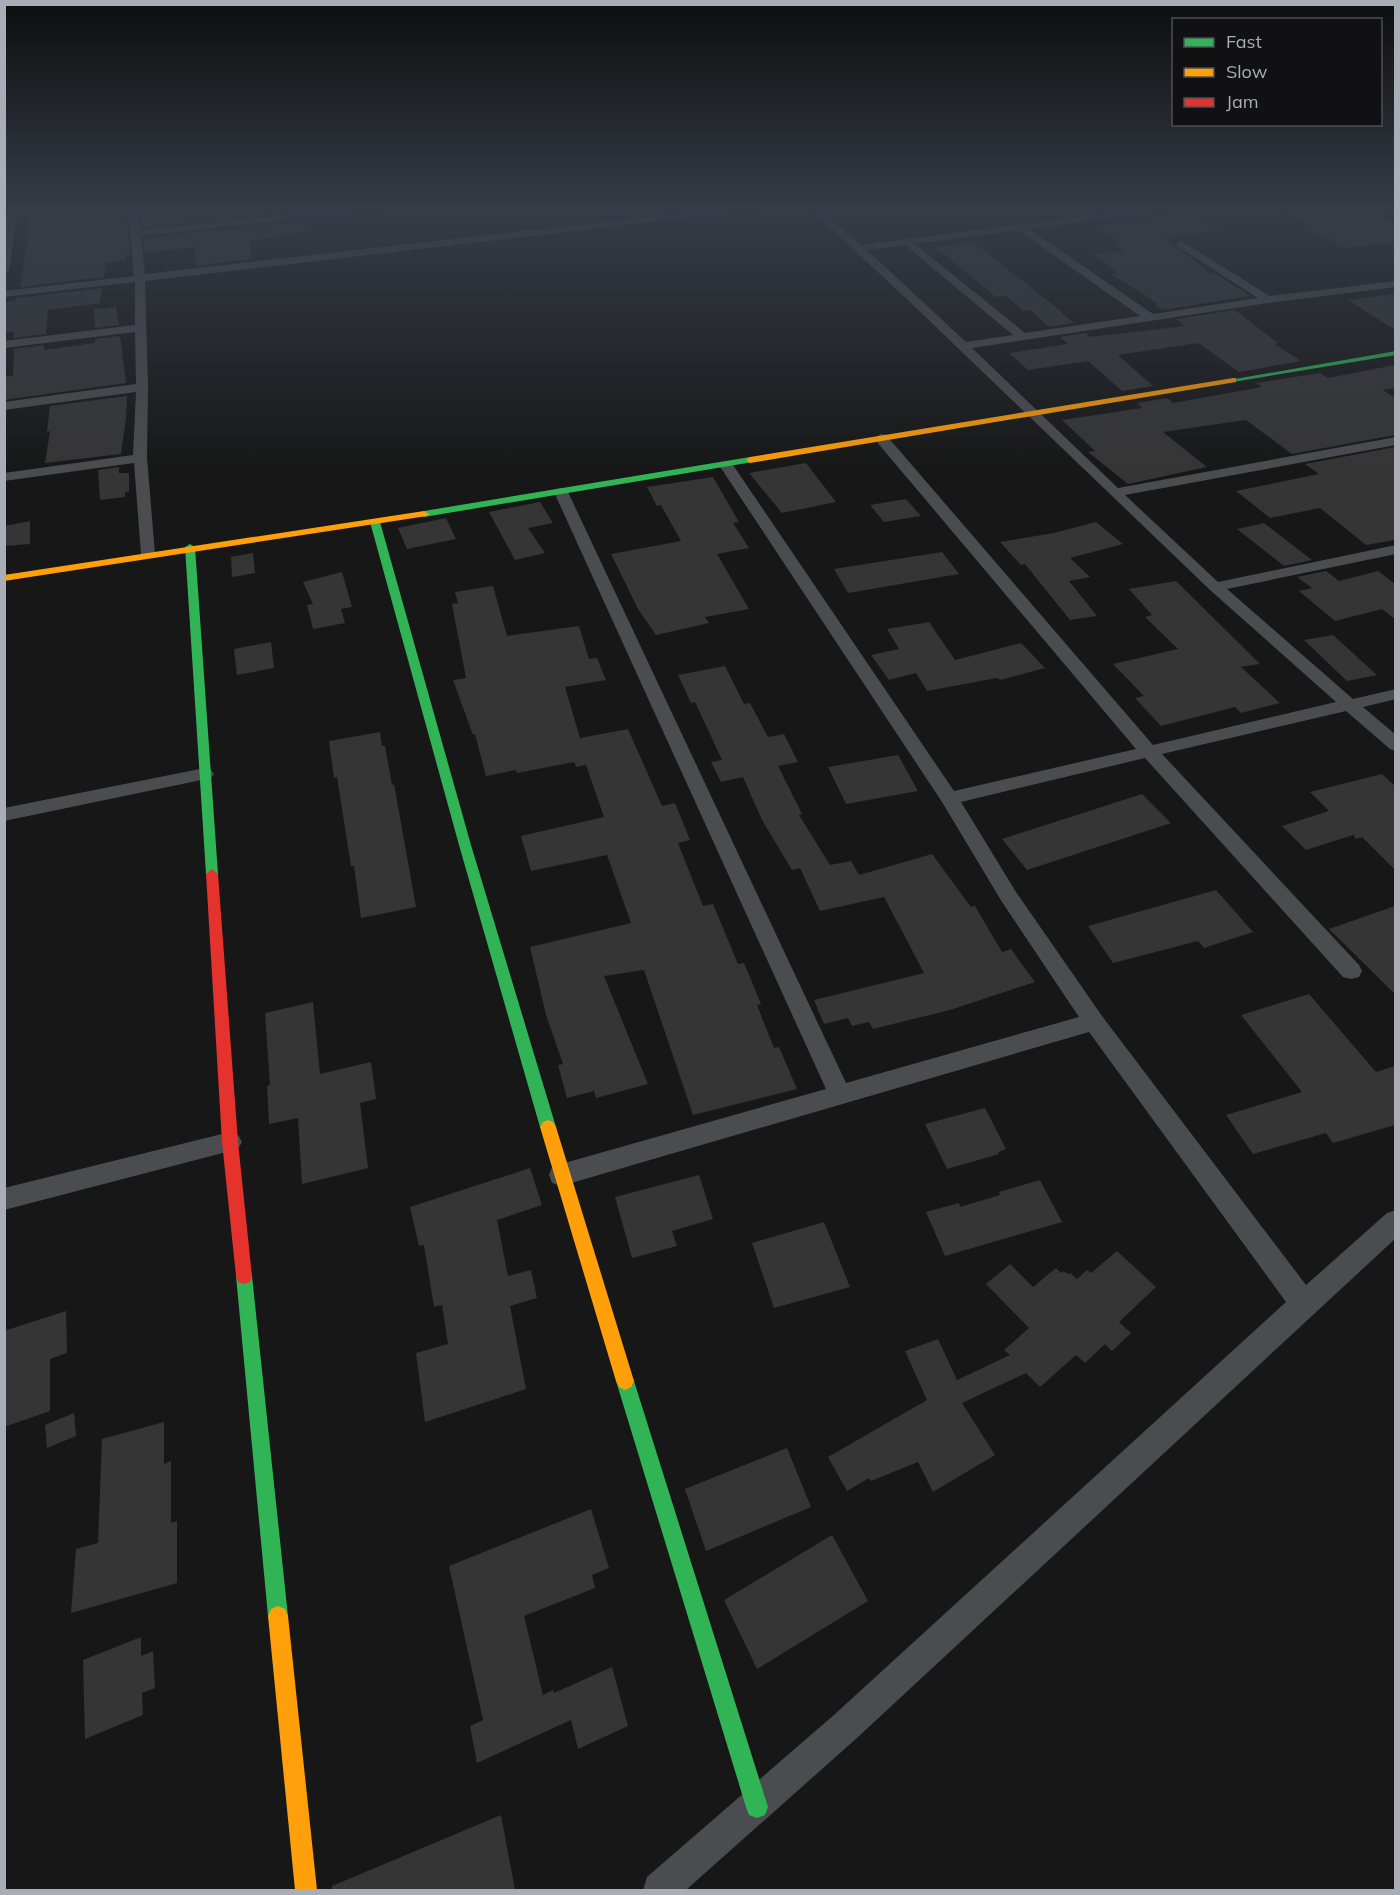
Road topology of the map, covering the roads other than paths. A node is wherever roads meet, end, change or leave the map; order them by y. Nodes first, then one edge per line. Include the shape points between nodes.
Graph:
1 (140, 295) edge
2 (910, 295) edge
3 (972, 295) edge
4 (1119, 295) edge
5 (1261, 295) edge
6 (1304, 295) edge
7 (1268, 300) junction
8 (1151, 318) junction
9 (140, 328) junction
10 (1022, 337) junction
11 (4, 345) edge
12 (964, 346) junction
13 (1395, 353) edge
14 (142, 387) junction
15 (4, 406) edge
16 (1029, 412) junction
17 (881, 438) junction
18 (1395, 441) edge
19 (140, 458) junction
20 (726, 465) junction
21 (4, 477) edge
22 (561, 492) junction
23 (1116, 492) junction
24 (375, 522) junction
25 (190, 548) junction
26 (1395, 549) edge
27 (148, 554) junction
28 (4, 578) edge
29 (1215, 587) junction
30 (1395, 694) edge
31 (1349, 704) junction
32 (1395, 745) edge
33 (1149, 751) junction
34 (205, 774) junction
35 (949, 798) junction
36 (4, 815) edge
37 (1351, 971) dead end
38 (1094, 1022) junction
39 (840, 1095) junction
40 (230, 1142) junction
41 (561, 1175) junction
42 (4, 1199) edge
43 (1395, 1221) edge
44 (1303, 1303) junction
45 (758, 1807) junction
46 (306, 1890) edge
47 (660, 1890) edge

1 - 9 street
2 - 12 street
3 - 10 street
4 - 8 street
5 - 7 street
6 - 7 street
7 - 8 street
8 - 10 street
9 - 11 street
9 - 14 street
10 - 12 street
12 - 16 street
13 - 16 street
14 - 15 street
14 - 19 street
16 - 17 street
16 - 23 street
17 - 20 street
17 - 33 street
18 - 23 street
19 - 21 street
19 - 27 street
20 - 22 street
20 - 35 street
22 - 24 street
22 - 39 street
23 - 29 street
24 - 25 street
24 - 41 street via 425,711
25 - 27 street
25 - 34 street
26 - 29 street
27 - 28 street
29 - 31 street
30 - 31 street
31 - 32 street
31 - 33 street
33 - 35 street
33 - 37 street
34 - 36 street
34 - 40 street
35 - 38 street via 1009,897
38 - 39 street
38 - 44 street
39 - 41 street
40 - 42 street
40 - 46 street
41 - 45 street
43 - 44 street
44 - 45 street
45 - 47 street

